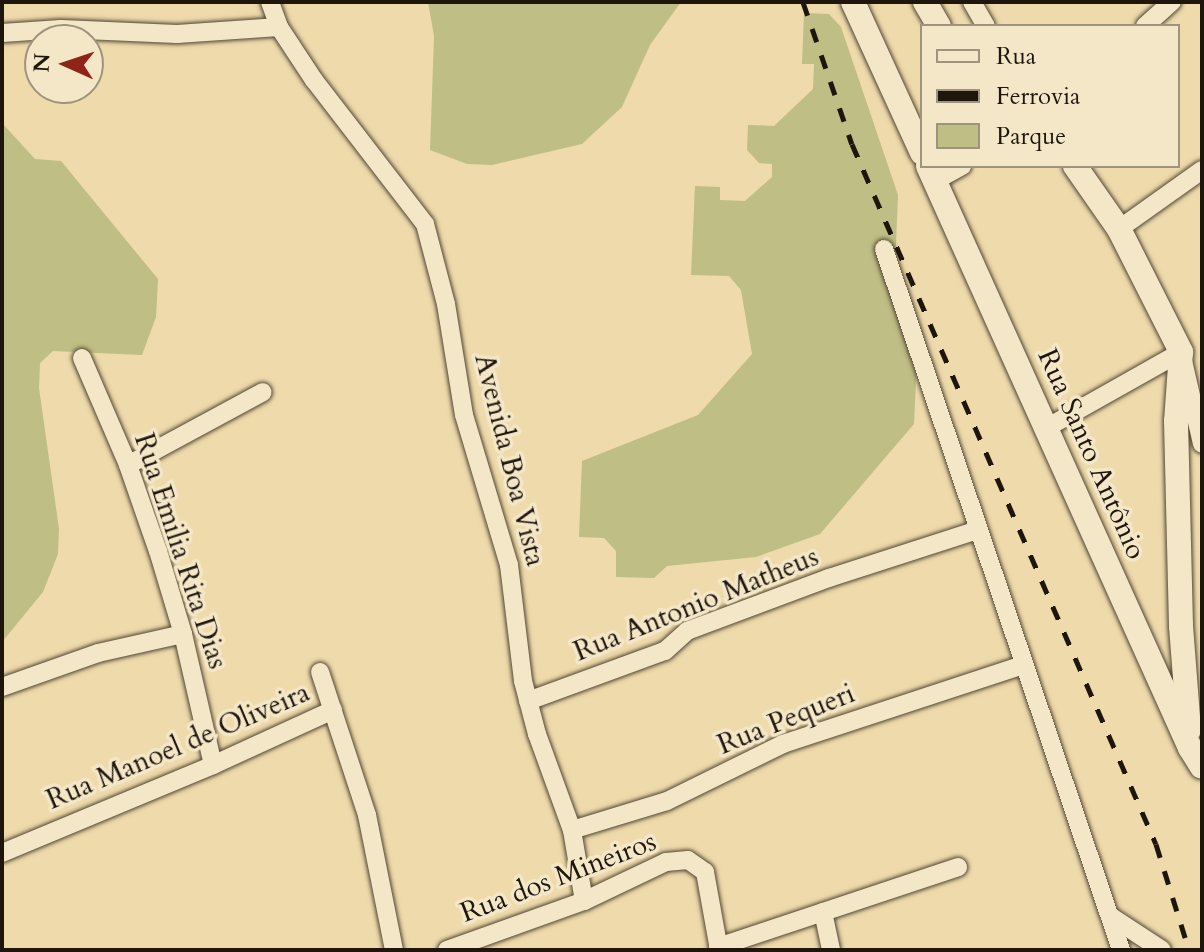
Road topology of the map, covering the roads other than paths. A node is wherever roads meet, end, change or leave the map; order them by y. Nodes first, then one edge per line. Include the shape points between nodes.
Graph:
1 (270, 2) edge
2 (853, 2) edge
3 (925, 2) edge
4 (972, 2) edge
5 (1172, 2) edge
6 (938, 24) edge
7 (985, 24) edge
8 (1147, 24) edge
9 (279, 27) junction
10 (2, 33) edge
11 (920, 149) edge
12 (954, 168) edge
13 (1076, 168) edge
14 (1202, 170) edge
15 (932, 174) edge
16 (1119, 229) junction
17 (884, 249) dead end
18 (1181, 352) junction
19 (82, 358) dead end
20 (263, 392) dead end
21 (1048, 427) junction
22 (1202, 444) edge
23 (128, 465) junction
24 (978, 530) junction
25 (183, 634) junction
26 (1023, 665) junction
27 (320, 672) dead end
28 (2, 687) edge
29 (528, 701) junction
30 (333, 710) junction
31 (1196, 757) edge
32 (213, 765) junction
33 (572, 830) junction
34 (2, 853) edge
35 (958, 867) dead end
36 (584, 901) junction
37 (823, 912) junction
38 (1110, 916) junction
39 (714, 945) edge
40 (394, 950) edge
41 (447, 950) edge
42 (831, 950) edge
43 (1121, 950) edge
44 (1162, 950) edge

1 - 9 street, Avenida Boa Vista
2 - 11 main road
3 - 6 main road
4 - 7 street
5 - 8 street
9 - 10 street via 177,34 61,29
9 - 29 street, Avenida Boa Vista via 425,224 446,304 464,415 509,565
12 - 15 street
13 - 16 main road
14 - 16 street
15 - 21 main road, Rua Santo Antônio
16 - 18 main road
17 - 24 street
18 - 21 street
18 - 22 street
18 - 31 main road via 1176,421 1181,626
19 - 23 street, Rua Emilia Rita Dias
20 - 23 street
21 - 31 main road, Rua Santo Antônio
23 - 25 street, Rua Emilia Rita Dias
24 - 26 street
24 - 29 street, Rua Antonio Matheus via 687,631 665,651
25 - 28 street via 98,653
25 - 32 street, Rua Emilia Rita Dias
26 - 33 street, Rua Pequeri via 783,744 667,801
26 - 38 street
27 - 30 street
29 - 33 street, Avenida Boa Vista
30 - 32 street, Rua Manoel de Oliveira
30 - 40 street via 367,815
32 - 34 street, Rua Manoel de Oliveira
33 - 36 street, Avenida Boa Vista
35 - 37 street
36 - 39 street, Rua dos Mineiros via 666,862 688,860 705,872
36 - 41 street, Rua dos Mineiros
37 - 39 street
37 - 42 street
38 - 43 street
38 - 44 street

